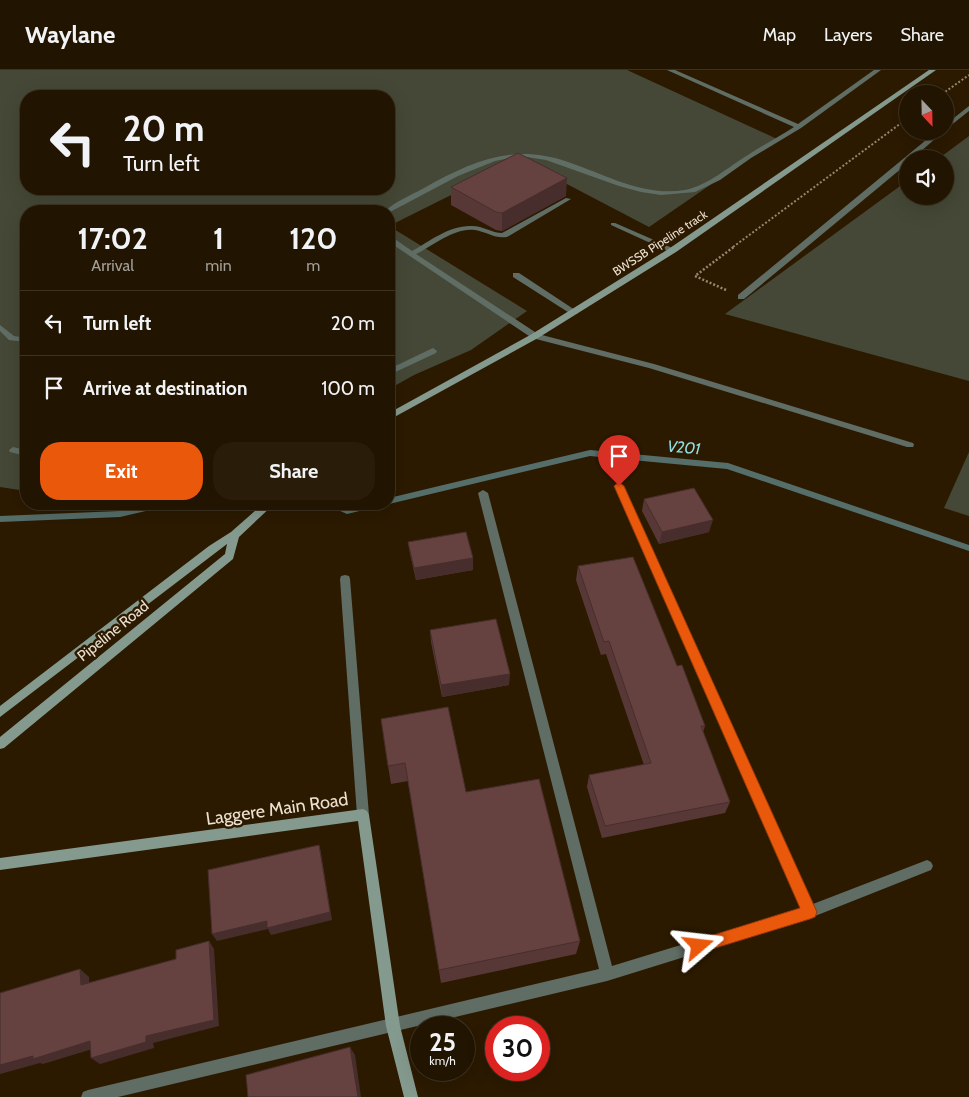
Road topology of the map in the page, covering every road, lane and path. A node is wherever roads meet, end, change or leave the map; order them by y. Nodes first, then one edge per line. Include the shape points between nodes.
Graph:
1 (670, 70) edge
2 (878, 70) edge
3 (933, 70) edge
4 (969, 75) edge
5 (954, 86) edge
6 (969, 108) edge
7 (954, 120) edge
8 (899, 124) edge
9 (798, 127) junction
10 (930, 140) edge
11 (919, 150) edge
12 (899, 166) edge
13 (568, 199) edge
14 (395, 207) edge
15 (613, 224) dead end
16 (395, 243) edge
17 (674, 250) junction
18 (411, 254) junction
19 (516, 275) dead end
20 (741, 297) joint
21 (574, 312) junction
22 (0, 327) edge
23 (535, 336) junction
24 (20, 339) edge
25 (433, 350) dead end
26 (395, 369) edge
27 (395, 414) edge
28 (910, 445) dead end
29 (12, 450) dead end
30 (20, 452) edge
31 (619, 486) dead end
32 (483, 493) dead end
33 (262, 510) edge
34 (234, 536) junction
35 (345, 579) dead end
36 (0, 712) edge
37 (0, 744) edge
38 (363, 815) junction
39 (0, 864) edge
40 (928, 866) dead end
41 (810, 912) junction
42 (607, 974) junction
43 (393, 1026) junction
44 (88, 1097) edge
45 (411, 1097) edge

1 - 9 street
2 - 9 street
3 - 17 street, BWSSB Pipeline track
4 - 5 path
6 - 7 street
8 - 20 path via 695,276
9 - 14 street via 722,176 685,192 656,195 544,157 525,155 468,169
10 - 11 street
12 - 20 street
13 - 18 street via 504,236 466,228
15 - 17 street
16 - 18 street
17 - 21 street, BWSSB Pipeline track
18 - 23 street
19 - 21 street
21 - 23 street, BWSSB Pipeline track
22 - 24 street via 12,338
23 - 27 street, BWSSB Pipeline track
23 - 28 street via 651,366
25 - 26 street
29 - 30 street
31 - 41 street
32 - 42 street
33 - 34 street, Pipeline Road
34 - 36 street, Pipeline Road via 212,549
34 - 37 street, Pipeline Road via 230,556
35 - 38 street
38 - 39 street, Laggere Main Road
38 - 43 street, Laggere Main Road
40 - 41 street
41 - 42 street
42 - 43 street
43 - 44 street
43 - 45 street, Laggere Main Road

